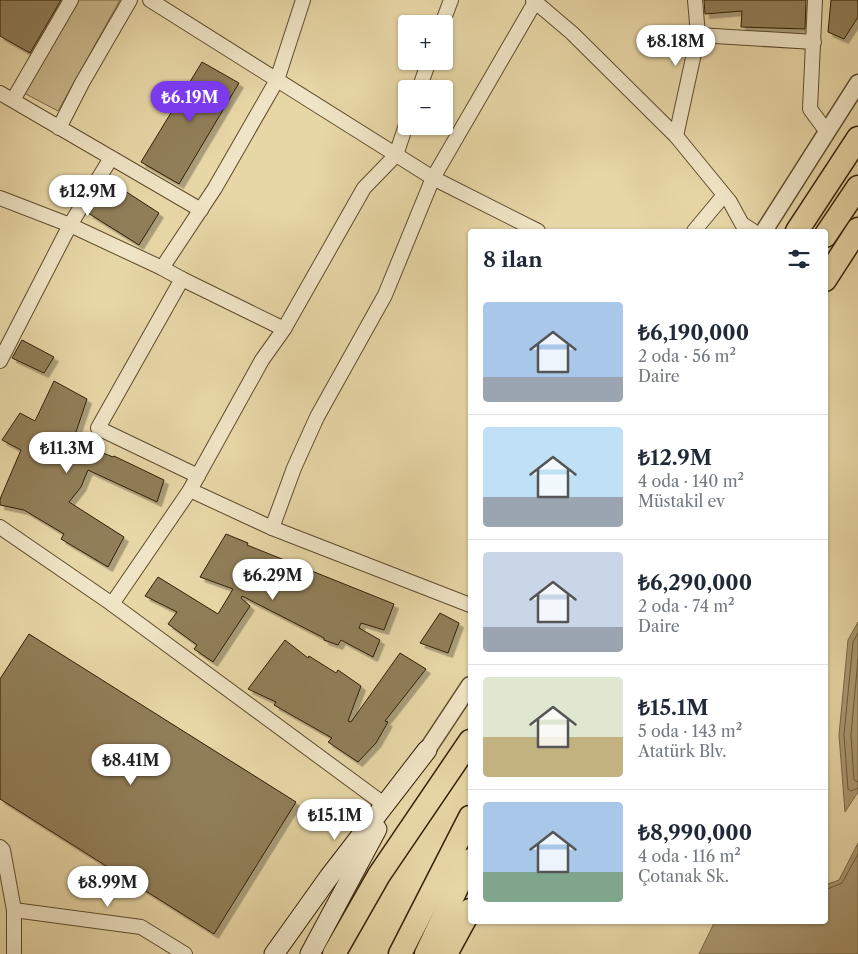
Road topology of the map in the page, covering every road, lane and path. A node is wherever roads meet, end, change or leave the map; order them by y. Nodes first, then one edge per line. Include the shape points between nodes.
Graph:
1 (71, 0) edge
2 (130, 0) edge
3 (150, 0) edge
4 (303, 0) edge
5 (451, 0) edge
6 (695, 0) edge
7 (815, 0) edge
8 (540, 2) edge
9 (445, 15) edge
10 (698, 35) junction
11 (814, 42) junction
12 (277, 80) junction
13 (858, 84) edge
14 (0, 93) edge
15 (13, 100) junction
16 (59, 128) junction
17 (827, 132) junction
18 (403, 135) edge
19 (676, 136) junction
20 (858, 138) edge
21 (396, 155) junction
22 (111, 158) junction
23 (433, 178) junction
24 (858, 187) edge
25 (724, 195) junction
26 (0, 198) edge
27 (201, 210) junction
28 (70, 225) junction
29 (747, 228) edge
30 (534, 229) edge
31 (696, 229) edge
32 (765, 229) edge
33 (798, 229) edge
34 (858, 229) edge
35 (828, 232) edge
36 (162, 268) junction
37 (828, 275) edge
38 (182, 280) junction
39 (284, 329) junction
40 (4, 341) edge
41 (0, 361) edge
42 (198, 476) junction
43 (190, 490) junction
44 (0, 527) edge
45 (272, 528) junction
46 (112, 604) junction
47 (468, 604) edge
48 (468, 688) edge
49 (468, 744) edge
50 (427, 750) junction
51 (384, 805) junction
52 (468, 821) edge
53 (0, 847) edge
54 (468, 864) edge
55 (14, 910) junction
56 (468, 914) edge
57 (14, 954) edge
58 (185, 954) edge
59 (274, 954) edge
60 (310, 954) edge
61 (334, 954) edge
62 (400, 954) edge
63 (426, 954) edge
64 (446, 954) edge

1 - 15 street
2 - 16 street
3 - 12 street
4 - 12 street
5 - 9 street
6 - 10 street
7 - 11 street
8 - 19 street
8 - 23 street
10 - 11 street
10 - 19 street
11 - 17 street via 810,109
12 - 21 street
12 - 27 street
13 - 17 street
14 - 15 street
15 - 16 street
16 - 22 street
17 - 32 street
18 - 21 street
19 - 25 street
20 - 33 highway
21 - 23 street
21 - 39 street via 364,188
22 - 27 street
22 - 28 street
23 - 30 street
23 - 45 street via 385,295 317,417
24 - 35 highway
25 - 29 street
25 - 31 street
26 - 28 street
27 - 36 street
28 - 36 street
28 - 40 street
34 - 37 highway
36 - 38 street
38 - 39 street
38 - 42 street via 98,428
39 - 42 street via 262,360
40 - 41 street
42 - 43 street
43 - 45 street
43 - 46 street
44 - 46 street
45 - 47 street
46 - 51 street
48 - 50 street
49 - 61 highway via 379,875
50 - 51 main road
50 - 60 main road via 388,808
51 - 59 main road via 328,876
52 - 62 highway
53 - 55 street
54 - 63 highway
55 - 57 street
55 - 58 street via 141,927
56 - 64 highway

